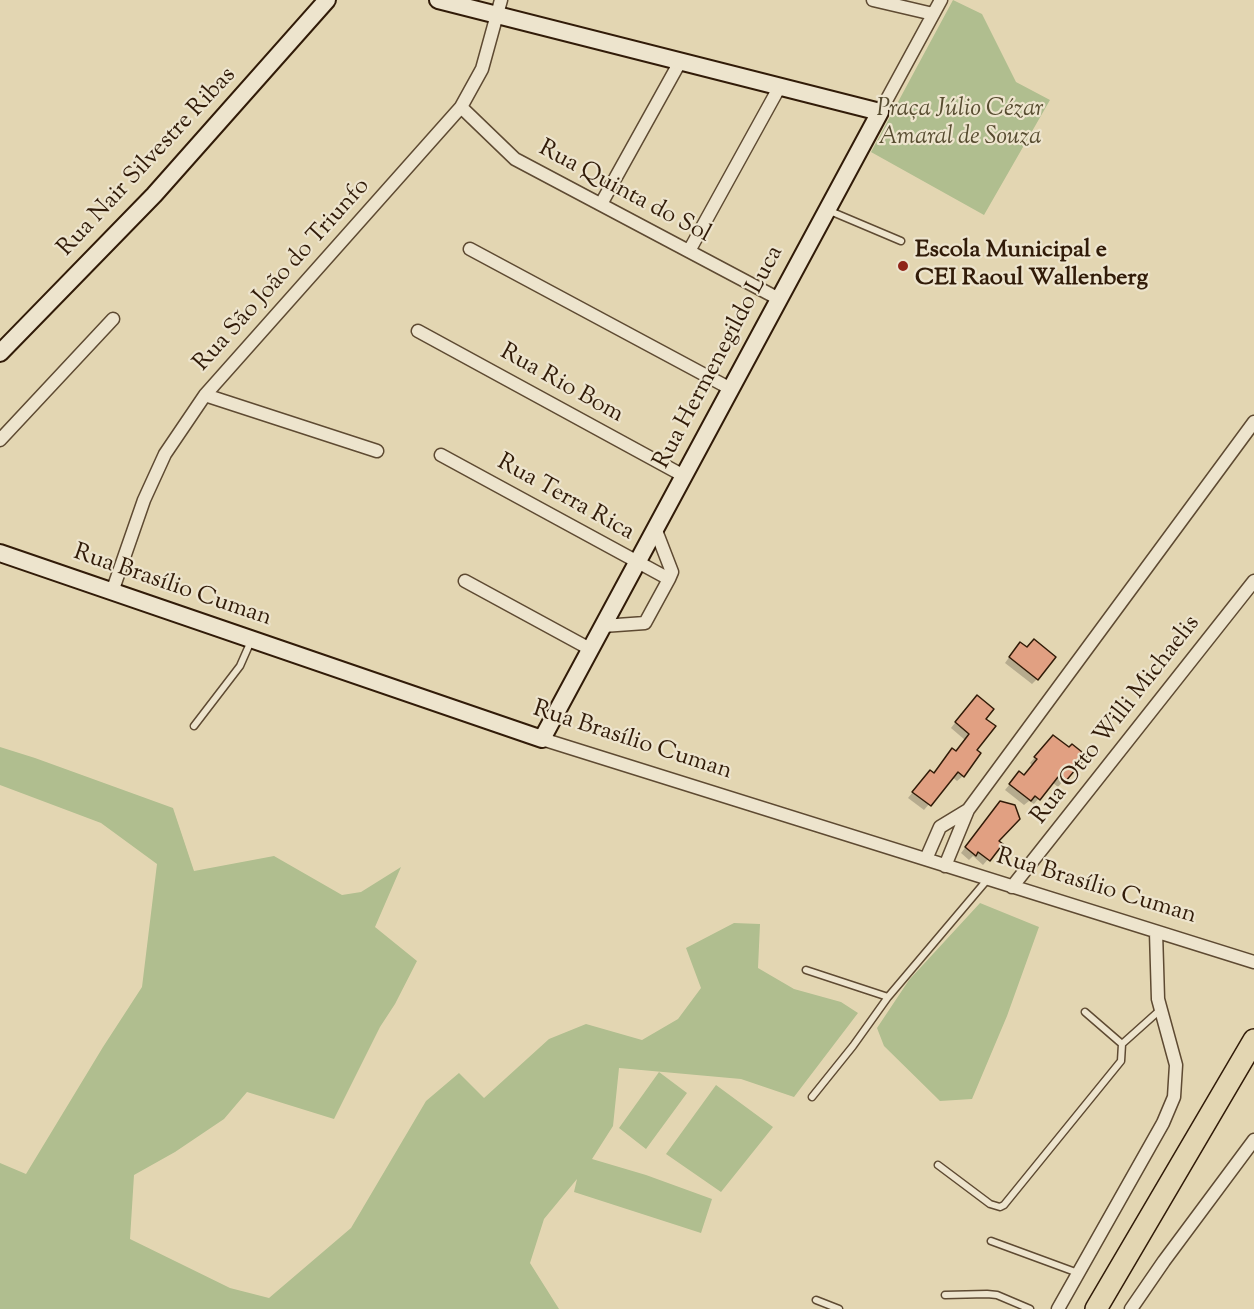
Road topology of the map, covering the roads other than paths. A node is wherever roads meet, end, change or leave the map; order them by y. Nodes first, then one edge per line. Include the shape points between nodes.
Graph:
1 (327, 0) edge
2 (438, 0) edge
3 (873, 0) edge
4 (941, 0) edge
5 (499, 7) edge
6 (933, 14) junction
7 (681, 60) junction
8 (780, 86) junction
9 (460, 107) junction
10 (880, 112) junction
11 (601, 204) junction
12 (828, 210) junction
13 (901, 241) dead end
14 (470, 249) dead end
15 (689, 251) junction
16 (779, 299) junction
17 (113, 319) dead end
18 (418, 331) dead end
19 (0, 353) edge
20 (731, 389) junction
21 (205, 395) junction
22 (1254, 423) edge
23 (0, 440) edge
24 (377, 451) dead end
25 (441, 455) dead end
26 (684, 476) junction
27 (656, 528) junction
28 (0, 553) edge
29 (637, 562) junction
30 (669, 579) junction
31 (465, 580) dead end
32 (1254, 581) edge
33 (112, 592) junction
34 (603, 626) junction
35 (252, 640) junction
36 (590, 649) junction
37 (194, 726) dead end
38 (542, 739) junction
39 (968, 810) junction
40 (926, 860) junction
41 (945, 866) junction
42 (988, 879) junction
43 (1012, 887) junction
44 (1156, 932) junction
45 (1254, 962) edge
46 (806, 970) dead end
47 (888, 997) junction
48 (1160, 1009) junction
49 (1085, 1012) dead end
50 (1254, 1040) edge
51 (1122, 1044) junction
52 (812, 1097) dead end
53 (1254, 1140) edge
54 (938, 1165) dead end
55 (991, 1241) dead end
56 (1078, 1273) junction
57 (945, 1295) dead end
58 (816, 1300) dead end
59 (839, 1309) edge
60 (1029, 1309) edge
61 (1058, 1309) edge
62 (1096, 1309) edge
63 (1131, 1309) edge

1 - 19 street, Rua Nair Silvestre Ribas via 154,195
2 - 5 street
3 - 6 street
4 - 6 street, Rua Hermenegildo Luca
5 - 7 street
5 - 9 street, Rua São João do Triunfo via 482,69
6 - 10 street, Rua Hermenegildo Luca
7 - 8 street
7 - 11 street
8 - 10 street
8 - 15 street
9 - 11 street, Rua Quinta do Sol via 515,159
9 - 21 street, Rua São João do Triunfo
10 - 12 street, Rua Hermenegildo Luca
11 - 15 street, Rua Quinta do Sol
12 - 13 lane
12 - 16 street, Rua Hermenegildo Luca
14 - 20 street
15 - 16 street, Rua Quinta do Sol
16 - 20 street, Rua Hermenegildo Luca
17 - 23 street
18 - 26 street, Rua Rio Bom
20 - 26 street, Rua Hermenegildo Luca
21 - 24 street
21 - 33 street, Rua São João do Triunfo via 165,454
22 - 39 street
25 - 29 street, Rua Terra Rica
26 - 27 street, Rua Hermenegildo Luca
27 - 29 street, Rua Hermenegildo Luca
27 - 30 street via 672,572
28 - 33 street, Rua Brasílio Cuman
29 - 30 street, Rua Terra Rica
29 - 34 street, Rua Hermenegildo Luca
30 - 34 street via 645,623
31 - 36 street
32 - 43 street, Rua Otto Willi Michaelis
33 - 35 street, Rua Brasílio Cuman
34 - 36 street, Rua Hermenegildo Luca
35 - 37 lane via 240,666
35 - 38 street, Rua Brasílio Cuman
36 - 38 street, Rua Hermenegildo Luca
38 - 40 street, Rua Brasílio Cuman
39 - 40 street via 940,827
39 - 41 street
40 - 41 street, Rua Brasílio Cuman
41 - 42 street, Rua Brasílio Cuman
42 - 43 street, Rua Brasílio Cuman
42 - 47 lane
43 - 44 street, Rua Brasílio Cuman
44 - 45 street, Rua Brasílio Cuman
44 - 48 street
46 - 47 lane
47 - 52 lane
48 - 51 lane
48 - 56 street via 1176,1065 1174,1097
49 - 51 lane
50 - 62 highway
51 - 54 lane via 1120,1061 1000,1208
53 - 63 street
55 - 56 lane
56 - 61 street
57 - 60 lane via 997,1295
58 - 59 lane

